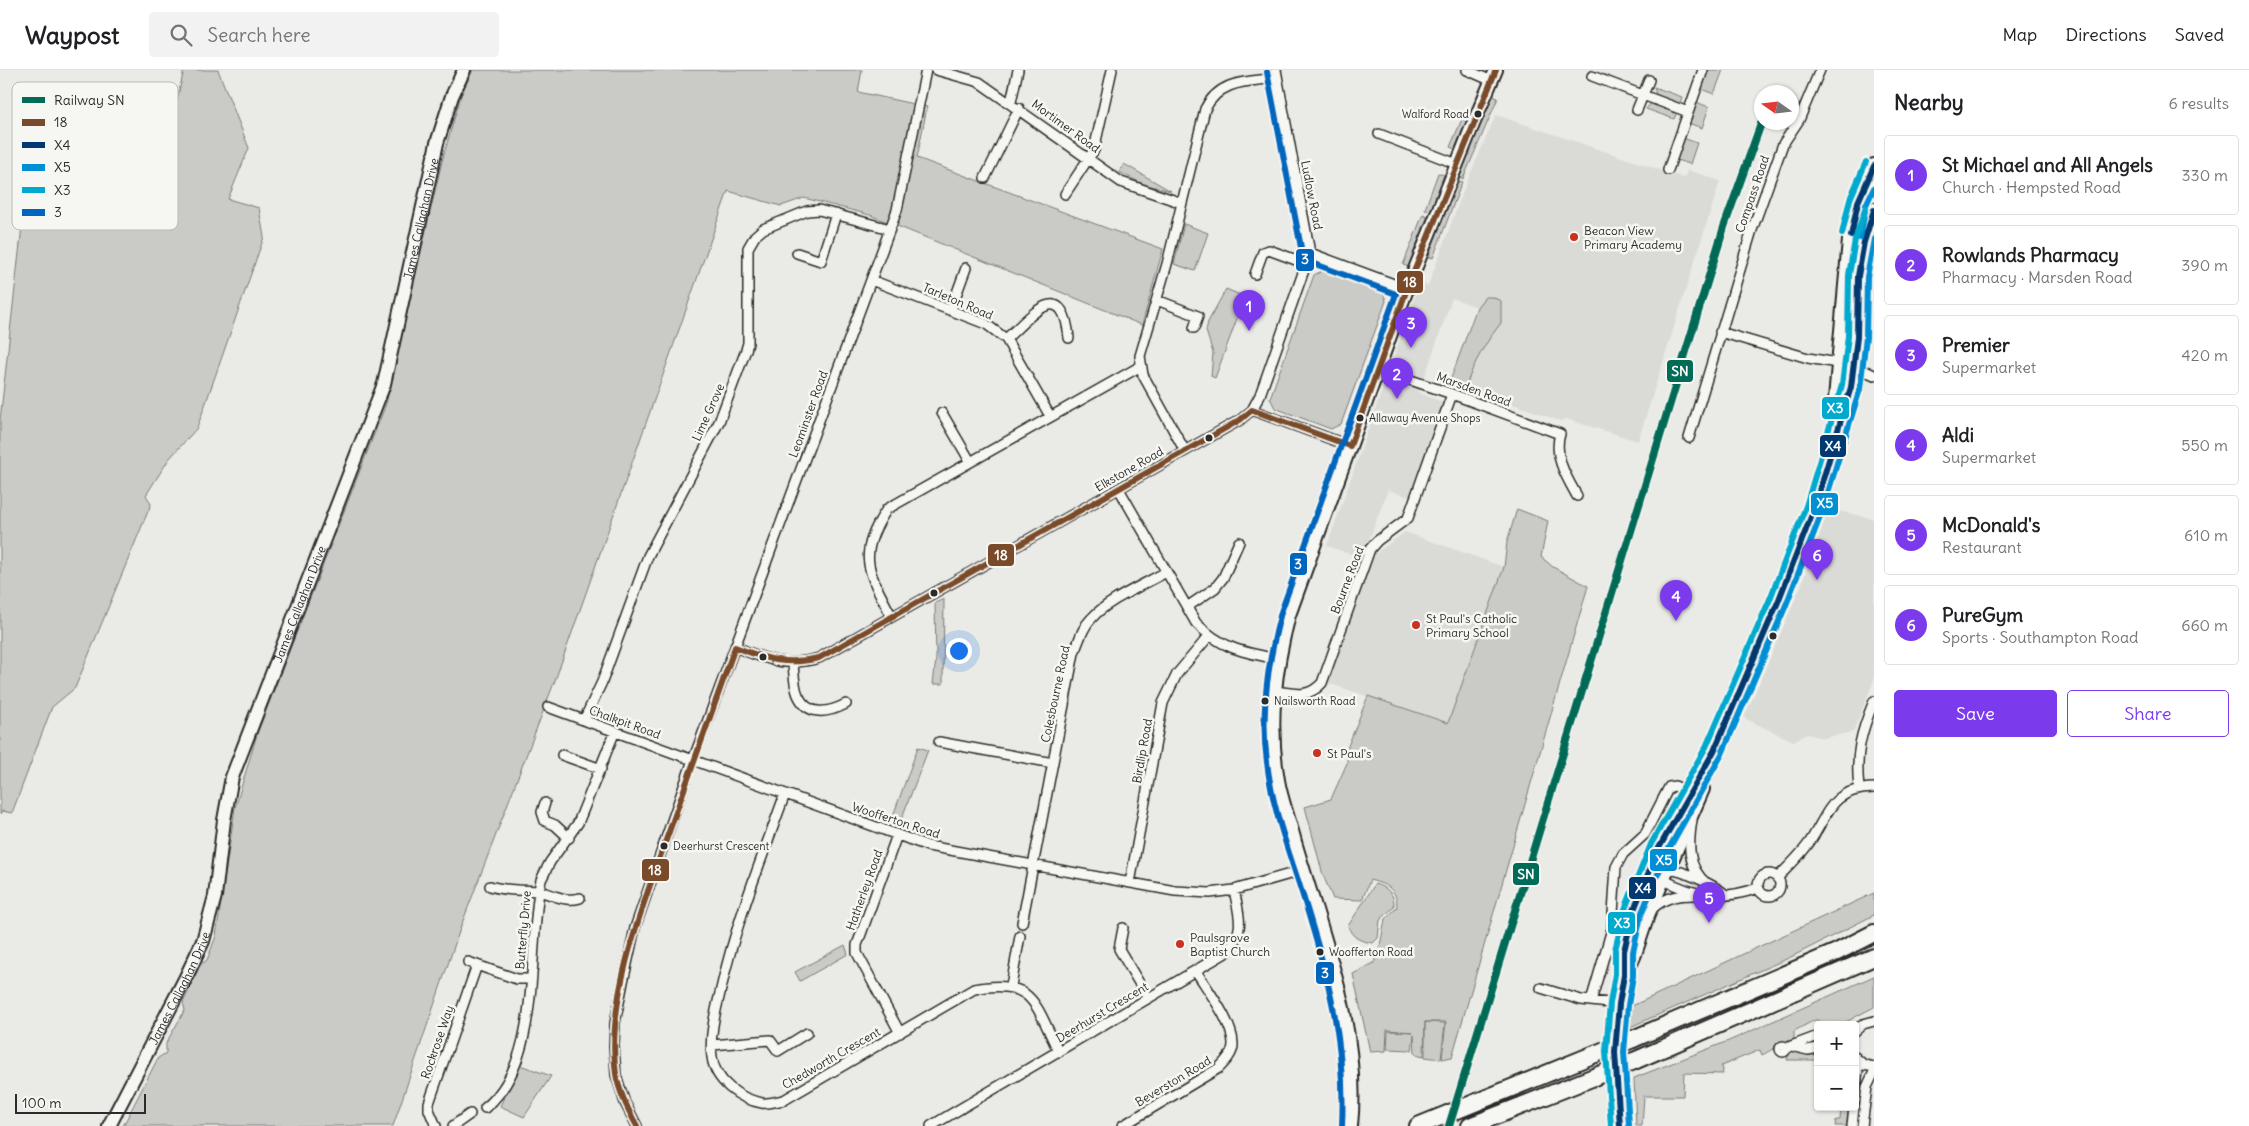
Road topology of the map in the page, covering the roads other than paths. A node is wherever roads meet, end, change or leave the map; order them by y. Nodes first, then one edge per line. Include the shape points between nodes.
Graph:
1 (464, 70) edge
2 (926, 70) edge
3 (936, 70) edge
4 (1018, 70) edge
5 (1112, 70) edge
6 (1467, 70) edge
7 (1704, 70) edge
8 (1820, 70) edge
9 (1277, 74) edge
10 (1494, 75) edge
11 (1592, 76) dead end
12 (1649, 80) dead end
13 (1643, 95) junction
14 (1011, 102) junction
15 (1019, 108) junction
16 (1637, 110) dead end
17 (1688, 112) junction
18 (1379, 134) dead end
19 (1088, 157) junction
20 (1456, 164) junction
21 (1874, 166) edge
22 (1668, 170) dead end
23 (985, 178) dead end
24 (1065, 194) dead end
25 (1182, 203) junction
26 (1874, 210) edge
27 (836, 214) junction
28 (890, 229) junction
29 (797, 253) dead end
30 (1310, 253) junction
31 (1307, 264) junction
32 (966, 268) dead end
33 (1254, 274) dead end
34 (871, 280) junction
35 (1407, 288) junction
36 (1157, 300) junction
37 (951, 309) junction
38 (1194, 328) dead end
39 (1720, 332) junction
40 (1069, 338) dead end
41 (1006, 339) junction
42 (1848, 364) junction
43 (1141, 366) junction
44 (1378, 369) junction
45 (1874, 375) edge
46 (1452, 394) junction
47 (1252, 410) junction
48 (942, 412) dead end
49 (1050, 416) junction
50 (1689, 438) dead end
51 (1350, 446) junction
52 (1185, 451) junction
53 (970, 461) junction
54 (1119, 489) junction
55 (1577, 496) dead end
56 (1239, 542) dead end
57 (1166, 572) junction
58 (1187, 607) junction
59 (892, 617) junction
60 (1209, 636) junction
61 (735, 647) junction
62 (1278, 659) junction
63 (793, 664) junction
64 (1274, 691) junction
65 (1874, 701) edge
66 (846, 704) dead end
67 (548, 707) dead end
68 (584, 720) junction
69 (615, 731) junction
70 (939, 742) dead end
71 (562, 755) dead end
72 (694, 760) junction
73 (1053, 763) junction
74 (601, 770) junction
75 (1859, 788) junction
76 (1874, 788) edge
77 (785, 794) junction
78 (1696, 796) junction
79 (545, 803) dead end
80 (896, 836) junction
81 (569, 838) junction
82 (1654, 859) junction
83 (1034, 865) junction
84 (1304, 870) junction
85 (1662, 874) junction
86 (1777, 878) junction
87 (1130, 883) junction
88 (1707, 884) junction
89 (490, 886) dead end
90 (1758, 888) junction
91 (1234, 890) junction
92 (538, 891) junction
93 (1702, 895) junction
94 (1726, 895) junction
95 (580, 898) dead end
96 (1647, 915) junction
97 (1022, 923) dead end
98 (1123, 928) dead end
99 (1874, 933) edge
100 (1020, 936) dead end
101 (1626, 943) junction
102 (1874, 957) edge
103 (468, 962) dead end
104 (477, 965) junction
105 (1196, 971) junction
106 (1624, 975) junction
107 (531, 979) junction
108 (1011, 986) junction
109 (1541, 988) dead end
110 (1148, 998) junction
111 (1591, 1001) junction
112 (1619, 1004) junction
113 (807, 1033) dead end
114 (900, 1033) junction
115 (1814, 1038) edge
116 (712, 1045) junction
117 (1814, 1049) edge
118 (1059, 1052) junction
119 (1859, 1061) edge
120 (1874, 1067) edge
121 (1874, 1072) edge
122 (485, 1108) dead end
123 (1854, 1111) edge
124 (470, 1114) dead end
125 (1423, 1124) edge
126 (1621, 1124) edge
127 (1471, 1125) edge
128 (109, 1126) edge
129 (436, 1126) edge
130 (453, 1126) edge
131 (637, 1126) edge
132 (932, 1126) edge
133 (1122, 1126) edge
134 (1351, 1126) edge
135 (1852, 1126) edge
136 (1862, 1126) edge

1 - 128 street, James Callaghan Drive via 437,143 384,384 232,777 215,896 203,941
2 - 28 street, Leominster Road via 897,210
3 - 14 street, Mortimer Road via 979,82
4 - 14 street
5 - 19 street via 1094,150
6 - 10 street
7 - 17 street
8 - 39 street, Compass Road via 1799,120 1780,151
9 - 25 street via 1227,85 1210,100
9 - 30 street, Ludlow Road
10 - 20 street
11 - 13 street
12 - 13 street
13 - 16 street
13 - 17 street
14 - 15 street, Mortimer Road
15 - 19 street, Mortimer Road
15 - 23 street
17 - 22 street
18 - 20 street
19 - 24 street
19 - 25 street, Mortimer Road via 1121,182
20 - 35 street
21 - 42 main road via 1858,202 1850,240 1845,289
25 - 36 street
26 - 42 main road via 1858,276
27 - 28 street, Lime Grove
27 - 29 street via 821,261
27 - 68 street, Lime Grove via 819,210 776,223 762,229 748,248 746,350 719,422 648,556 602,682
28 - 34 street, Leominster Road
30 - 31 street
30 - 35 street
31 - 33 street via 1269,250 1263,252
31 - 47 street
32 - 37 street
34 - 37 street, Tarleton Road
34 - 61 street, Leominster Road
35 - 44 street
36 - 38 street via 1198,316
36 - 43 street via 1140,356
37 - 41 street, Tarleton Road via 986,324
39 - 42 street via 1808,358
39 - 50 street, Compass Road
40 - 41 street via 1066,316 1052,304 1042,306
41 - 49 street, Tarleton Road
42 - 45 street
42 - 78 main road via 1836,399 1837,428 1806,532 1714,751 1710,770
43 - 49 street
43 - 52 street via 1143,376
44 - 46 street, Marsden Road
44 - 51 street
46 - 55 street, Marsden Road via 1560,434 1560,460
46 - 64 street, Bourne Road via 1408,518 1370,549 1322,683 1308,694
47 - 51 street
47 - 52 street, Elkstone Road
48 - 53 street
49 - 53 street
51 - 62 street via 1289,615
52 - 54 street, Elkstone Road
53 - 59 street via 887,509 874,528 868,552 870,573
54 - 57 street
54 - 59 street, Elkstone Road
56 - 58 street via 1223,578 1215,588
57 - 58 street
57 - 73 street, Colesbourne Road via 1103,608 1082,632 1074,653
58 - 60 street
59 - 63 street, Elkstone Road via 819,658
60 - 62 street via 1239,651
60 - 87 street, Birdlip Road via 1177,674 1164,703
61 - 63 street, Elkstone Road via 773,661
61 - 72 street, Leominster Road
62 - 64 street
63 - 66 street via 798,696 809,707 831,712
64 - 84 street via 1278,782
65 - 75 street via 1859,744
67 - 68 street, Chalkpit Road
68 - 69 street, Chalkpit Road
69 - 72 street, Chalkpit Road
69 - 74 street, Butterfly Drive
70 - 73 street
71 - 74 street
72 - 77 street, Woofferton Road
72 - 131 street via 636,928 615,1023 616,1075
73 - 83 street, Colesbourne Road
74 - 81 street, Butterfly Drive
75 - 76 street
75 - 86 street via 1830,805 1806,846
77 - 80 street, Woofferton Road
77 - 116 street, Chedworth Crescent via 727,964 716,1009
78 - 82 main road
78 - 85 main road
78 - 88 street via 1690,859 1695,871
78 - 111 street via 1675,786 1669,788 1645,834 1623,854 1616,867 1612,930
79 - 81 street via 542,812 545,821 555,825
80 - 83 street, Woofferton Road via 928,846
80 - 114 street, Hatherley Road via 859,939 857,953
81 - 92 street, Butterfly Drive via 550,862
82 - 85 main road via 1653,866
82 - 101 main road via 1637,900
83 - 87 street, Woofferton Road
83 - 97 street, Colesbourne Road
84 - 91 street, Woofferton Road
84 - 134 street via 1338,987 1352,1058
85 - 88 street via 1676,871
85 - 93 street
85 - 96 main road
85 - 101 main road via 1650,884
86 - 90 street via 1770,874 1763,876
86 - 90 street via 1780,886 1775,894 1765,896
87 - 91 street, Woofferton Road via 1175,891 1210,893
88 - 94 street
89 - 92 street via 507,891
90 - 94 street via 1743,894
91 - 105 street, Deerhurst Crescent via 1241,922 1234,944
92 - 95 street via 572,901
92 - 107 street, Butterfly Drive
93 - 94 street
93 - 96 street via 1672,896
96 - 106 main road
98 - 110 street via 1119,949
99 - 125 highway, bridge via 1633,1039
100 - 108 street
101 - 106 main road
102 - 127 highway, bridge via 1634,1061
103 - 104 street
104 - 107 street via 517,979
104 - 129 street, Rockrose Way via 429,1103
105 - 110 street, Deerhurst Crescent
105 - 133 street, Beverston Road via 1231,1030 1233,1046 1228,1058 1219,1068
106 - 112 main road
107 - 122 street, Butterfly Drive via 525,1031 514,1066 496,1099
108 - 114 street, Chedworth Crescent via 974,989
108 - 118 street via 1030,996
109 - 111 street
110 - 118 street, Deerhurst Crescent
111 - 112 street
112 - 126 main road via 1615,1052
113 - 116 street via 778,1051 770,1040
114 - 116 street, Chedworth Crescent via 784,1100 764,1103 744,1098 728,1088 712,1058
115 - 117 street via 1790,1047
118 - 132 street, Deerhurst Crescent
119 - 120 street
121 - 136 street via 1867,1087
123 - 135 street
124 - 130 street

